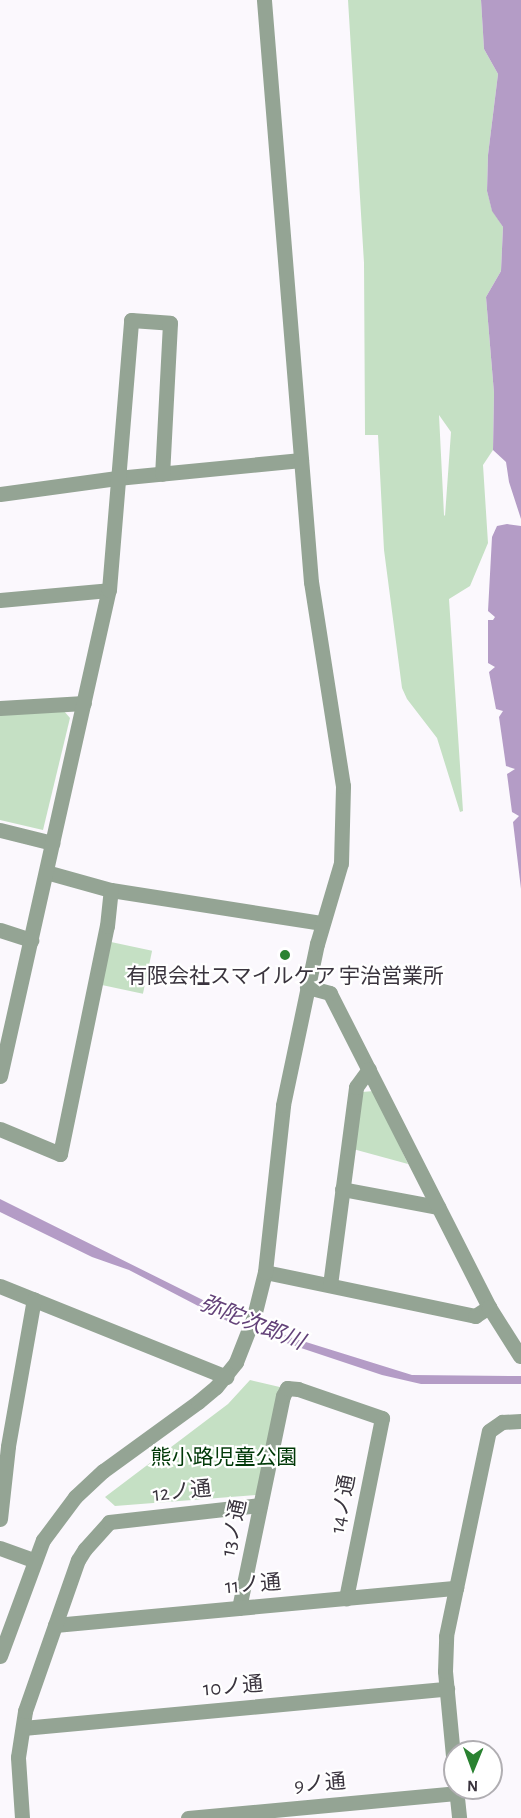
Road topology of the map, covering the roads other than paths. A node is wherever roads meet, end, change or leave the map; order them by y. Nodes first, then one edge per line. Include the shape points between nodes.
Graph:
1 (264, 0) edge
2 (301, 460) junction
3 (162, 474) junction
4 (117, 478) junction
5 (0, 494) edge
6 (109, 590) junction
7 (0, 600) edge
8 (84, 703) junction
9 (0, 708) edge
10 (0, 830) edge
11 (52, 843) junction
12 (46, 872) junction
13 (111, 890) junction
14 (322, 923) junction
15 (0, 930) edge
16 (31, 940) junction
17 (307, 987) junction
18 (6, 1022) edge
19 (369, 1069) junction
20 (0, 1076) edge
21 (0, 1129) edge
22 (342, 1188) junction
23 (438, 1207) junction
24 (265, 1272) junction
25 (330, 1285) junction
26 (0, 1286) edge
27 (34, 1299) junction
28 (489, 1307) junction
29 (520, 1356) edge
30 (226, 1377) junction
31 (382, 1418) joint
32 (521, 1421) edge
33 (260, 1505) junction
34 (0, 1520) edge
35 (0, 1548) edge
36 (35, 1562) junction
37 (456, 1588) junction
38 (346, 1598) junction
39 (239, 1608) junction
40 (55, 1625) junction
41 (0, 1656) edge
42 (447, 1689) junction
43 (22, 1728) junction
44 (452, 1740) edge
45 (443, 1788) edge
46 (457, 1800) edge
47 (242, 1815) edge
48 (22, 1818) edge
49 (188, 1818) edge
50 (459, 1818) edge

1 - 2 street
2 - 3 street
2 - 14 street via 311,582 342,786 341,863
3 - 4 street
3 - 4 street via 170,323 131,320
4 - 5 street
4 - 6 street
6 - 7 street
6 - 8 street
8 - 9 street
8 - 11 street
10 - 11 street
11 - 12 street
12 - 13 street
12 - 16 street
13 - 14 street
13 - 21 street via 60,1154
14 - 17 street
15 - 16 street
16 - 18 street
17 - 19 street via 330,993
17 - 24 street via 283,1105
18 - 20 street
19 - 22 street via 356,1088
19 - 23 street
22 - 23 street
22 - 25 street
23 - 28 street
24 - 25 street
24 - 30 street via 248,1333
25 - 28 street via 475,1316
26 - 27 street
27 - 30 street
27 - 34 street via 8,1446
28 - 29 street
30 - 36 street via 75,1497 44,1540
31 - 33 street, 13ノ通 via 287,1388
31 - 38 street, 14ノ通
32 - 37 street via 502,1422 489,1431
33 - 39 street, 13ノ通
33 - 40 street, 12ノ通 via 109,1521 78,1560
35 - 36 street
36 - 41 street
37 - 38 street, 11ノ通
37 - 42 street via 446,1636
38 - 39 street, 11ノ通
39 - 40 street, 11ノ通
40 - 43 street
42 - 43 street, 10ノ通
42 - 44 street
43 - 48 street via 18,1757
45 - 47 street, 9ノ通
46 - 50 street
47 - 49 street, 9ノ通

